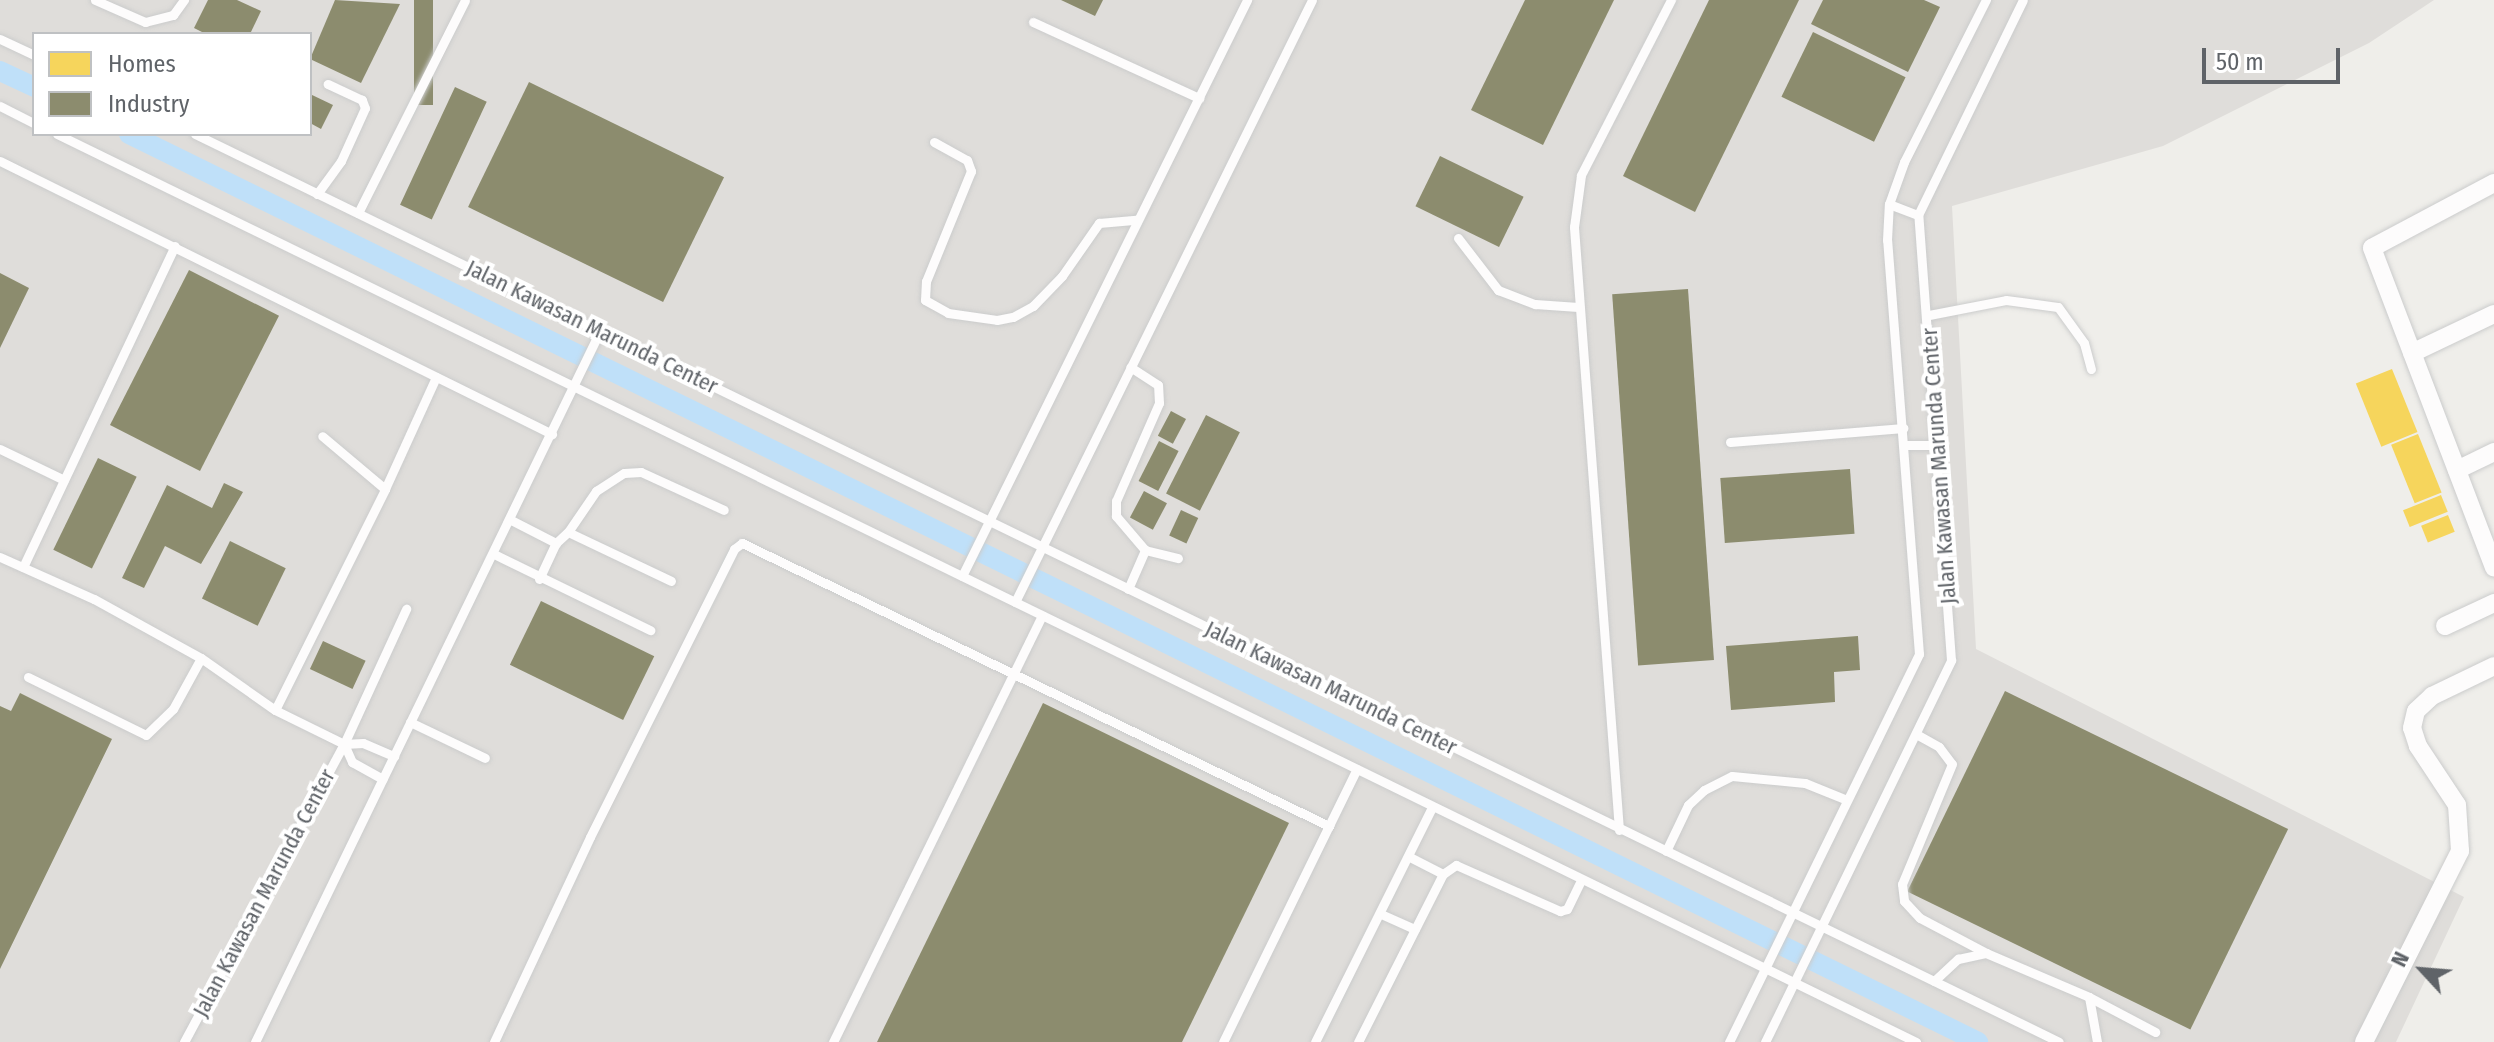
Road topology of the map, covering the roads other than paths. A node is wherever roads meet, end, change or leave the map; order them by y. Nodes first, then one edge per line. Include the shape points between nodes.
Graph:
1 (95, 0) edge
2 (184, 0) edge
3 (465, 0) edge
4 (1247, 0) edge
5 (1312, 0) edge
6 (1671, 0) edge
7 (1986, 0) edge
8 (2023, 0) edge
9 (1033, 22) dead end
10 (0, 39) edge
11 (32, 54) edge
12 (327, 84) dead end
13 (1199, 98) junction
14 (0, 106) edge
15 (32, 122) edge
16 (61, 136) edge
17 (199, 136) edge
18 (934, 142) dead end
19 (0, 161) edge
20 (2494, 183) edge
21 (317, 194) junction
22 (1889, 204) junction
23 (358, 213) junction
24 (1918, 215) junction
25 (1136, 220) junction
26 (1458, 238) dead end
27 (175, 246) junction
28 (1578, 307) junction
29 (2494, 314) edge
30 (1929, 315) junction
31 (598, 334) junction
32 (2412, 353) junction
33 (1130, 367) junction
34 (2091, 369) dead end
35 (436, 377) junction
36 (574, 383) junction
37 (1903, 428) junction
38 (552, 434) junction
39 (322, 436) dead end
40 (1730, 442) dead end
41 (1904, 445) junction
42 (1936, 445) junction
43 (0, 449) edge
44 (2494, 452) edge
45 (2457, 470) junction
46 (64, 480) junction
47 (385, 489) junction
48 (724, 510) dead end
49 (511, 520) junction
50 (988, 524) junction
51 (568, 532) junction
52 (556, 543) junction
53 (1041, 550) junction
54 (1145, 550) junction
55 (494, 554) junction
56 (0, 557) edge
57 (1178, 558) dead end
58 (23, 567) junction
59 (2494, 568) edge
60 (964, 573) junction
61 (539, 579) junction
62 (671, 581) dead end
63 (1128, 589) junction
64 (1016, 600) junction
65 (2494, 603) edge
66 (406, 609) dead end
67 (1042, 615) junction
68 (2445, 626) dead end
69 (650, 630) dead end
70 (201, 658) junction
71 (2494, 666) edge
72 (1016, 672) junction
73 (28, 677) dead end
74 (275, 710) junction
75 (410, 722) junction
76 (1916, 734) junction
77 (344, 744) junction
78 (394, 756) junction
79 (485, 758) dead end
80 (1357, 769) junction
81 (383, 779) junction
82 (1847, 800) junction
83 (1432, 807) junction
84 (1329, 826) junction
85 (1619, 830) junction
86 (1666, 851) junction
87 (1408, 856) junction
88 (1443, 874) junction
89 (1581, 880) junction
90 (1793, 912) junction
91 (1381, 914) junction
92 (1415, 929) junction
93 (1819, 930) junction
94 (1986, 953) junction
95 (1765, 968) junction
96 (1797, 978) junction
97 (1934, 981) junction
98 (2089, 997) junction
99 (2155, 1032) dead end
100 (184, 1042) edge
101 (255, 1042) edge
102 (494, 1042) edge
103 (833, 1042) edge
104 (1223, 1042) edge
105 (1315, 1042) edge
106 (1358, 1042) edge
107 (1729, 1042) edge
108 (1765, 1042) edge
109 (1916, 1042) edge
110 (2059, 1042) edge
111 (2097, 1042) edge
112 (2364, 1042) edge

1 - 2 lane via 145,22 173,15
3 - 23 lane
4 - 13 lane
5 - 33 lane
6 - 28 lane via 1581,175 1574,227
7 - 22 lane, Jalan Kawasan Marunda Center via 1904,162
8 - 24 lane
9 - 13 lane
10 - 11 lane
12 - 21 lane via 362,100 365,108 341,161
13 - 25 lane
14 - 15 lane
16 - 36 lane
17 - 21 lane, Jalan Kawasan Marunda Center
18 - 25 lane via 967,160 971,171 926,281 925,300 948,313 1013,317 1033,306 1062,276 1099,223
19 - 27 lane
20 - 32 street via 2373,245
21 - 23 lane, Jalan Kawasan Marunda Center
22 - 24 lane
22 - 37 lane, Jalan Kawasan Marunda Center via 1887,240
23 - 31 lane, Jalan Kawasan Marunda Center
24 - 30 lane, Jalan Kawasan Marunda Center
25 - 50 lane
26 - 28 lane via 1498,290 1535,304
27 - 35 lane
27 - 46 lane
28 - 85 lane
29 - 32 street
30 - 34 lane via 2006,300 2058,307 2084,343
30 - 42 lane, Jalan Kawasan Marunda Center
31 - 36 lane
31 - 50 lane, Jalan Kawasan Marunda Center
32 - 45 street
33 - 53 lane
33 - 54 lane via 1158,385 1159,403 1116,501 1116,516
35 - 38 lane
35 - 47 lane
36 - 38 lane
36 - 60 lane
37 - 40 lane
37 - 41 lane, Jalan Kawasan Marunda Center
38 - 49 lane
39 - 47 lane
41 - 42 lane
41 - 82 lane, Jalan Kawasan Marunda Center via 1920,647
42 - 76 lane, Jalan Kawasan Marunda Center via 1952,653
43 - 46 lane
44 - 45 street
45 - 59 street
46 - 58 lane
47 - 74 lane
48 - 51 lane via 641,472 624,473 596,491
49 - 52 lane
49 - 55 lane
50 - 53 lane, Jalan Kawasan Marunda Center
50 - 60 lane
51 - 52 lane
51 - 62 lane
52 - 61 lane
53 - 63 lane, Jalan Kawasan Marunda Center
53 - 64 lane
54 - 57 lane
54 - 63 lane
55 - 61 lane
55 - 75 lane
56 - 58 lane, Jalan Kawasan Marunda Center
58 - 70 lane, Jalan Kawasan Marunda Center
60 - 64 lane
61 - 69 lane
63 - 85 lane, Jalan Kawasan Marunda Center
64 - 67 lane
65 - 68 street
66 - 77 lane
67 - 72 lane
67 - 80 lane
70 - 73 lane via 173,709 146,735
70 - 74 lane, Jalan Kawasan Marunda Center
71 - 112 street via 2432,696 2416,711 2412,728 2418,746 2457,805 2460,851
72 - 84 lane
72 - 102 lane via 742,543 734,549 590,837
72 - 103 lane
74 - 77 lane, Jalan Kawasan Marunda Center
75 - 78 lane
75 - 79 lane
76 - 93 lane, Jalan Kawasan Marunda Center
76 - 94 lane via 1939,747 1952,764 1902,884 1904,901 1920,918
77 - 78 lane, Jalan Kawasan Marunda Center via 363,743
77 - 81 lane via 352,762
77 - 100 lane, Jalan Kawasan Marunda Center
78 - 81 lane
80 - 83 lane
80 - 84 lane
81 - 101 lane
82 - 86 lane via 1805,783 1732,776 1688,805
82 - 90 lane, Jalan Kawasan Marunda Center
83 - 87 lane
83 - 89 lane
84 - 104 lane
85 - 86 lane, Jalan Kawasan Marunda Center
86 - 90 lane, Jalan Kawasan Marunda Center
87 - 88 lane
87 - 91 lane
88 - 89 lane via 1456,865 1560,911 1567,909
88 - 92 lane
89 - 95 lane
90 - 93 lane, Jalan Kawasan Marunda Center
90 - 95 lane, Jalan Kawasan Marunda Center
91 - 92 lane
91 - 105 lane
92 - 106 lane
93 - 96 lane, Jalan Kawasan Marunda Center
93 - 97 lane, Jalan Kawasan Marunda Center
94 - 97 lane via 1958,959
94 - 98 lane
95 - 96 lane
95 - 107 lane, Jalan Kawasan Marunda Center
96 - 108 lane, Jalan Kawasan Marunda Center
96 - 109 lane
97 - 110 lane, Jalan Kawasan Marunda Center
98 - 99 lane
98 - 111 lane

